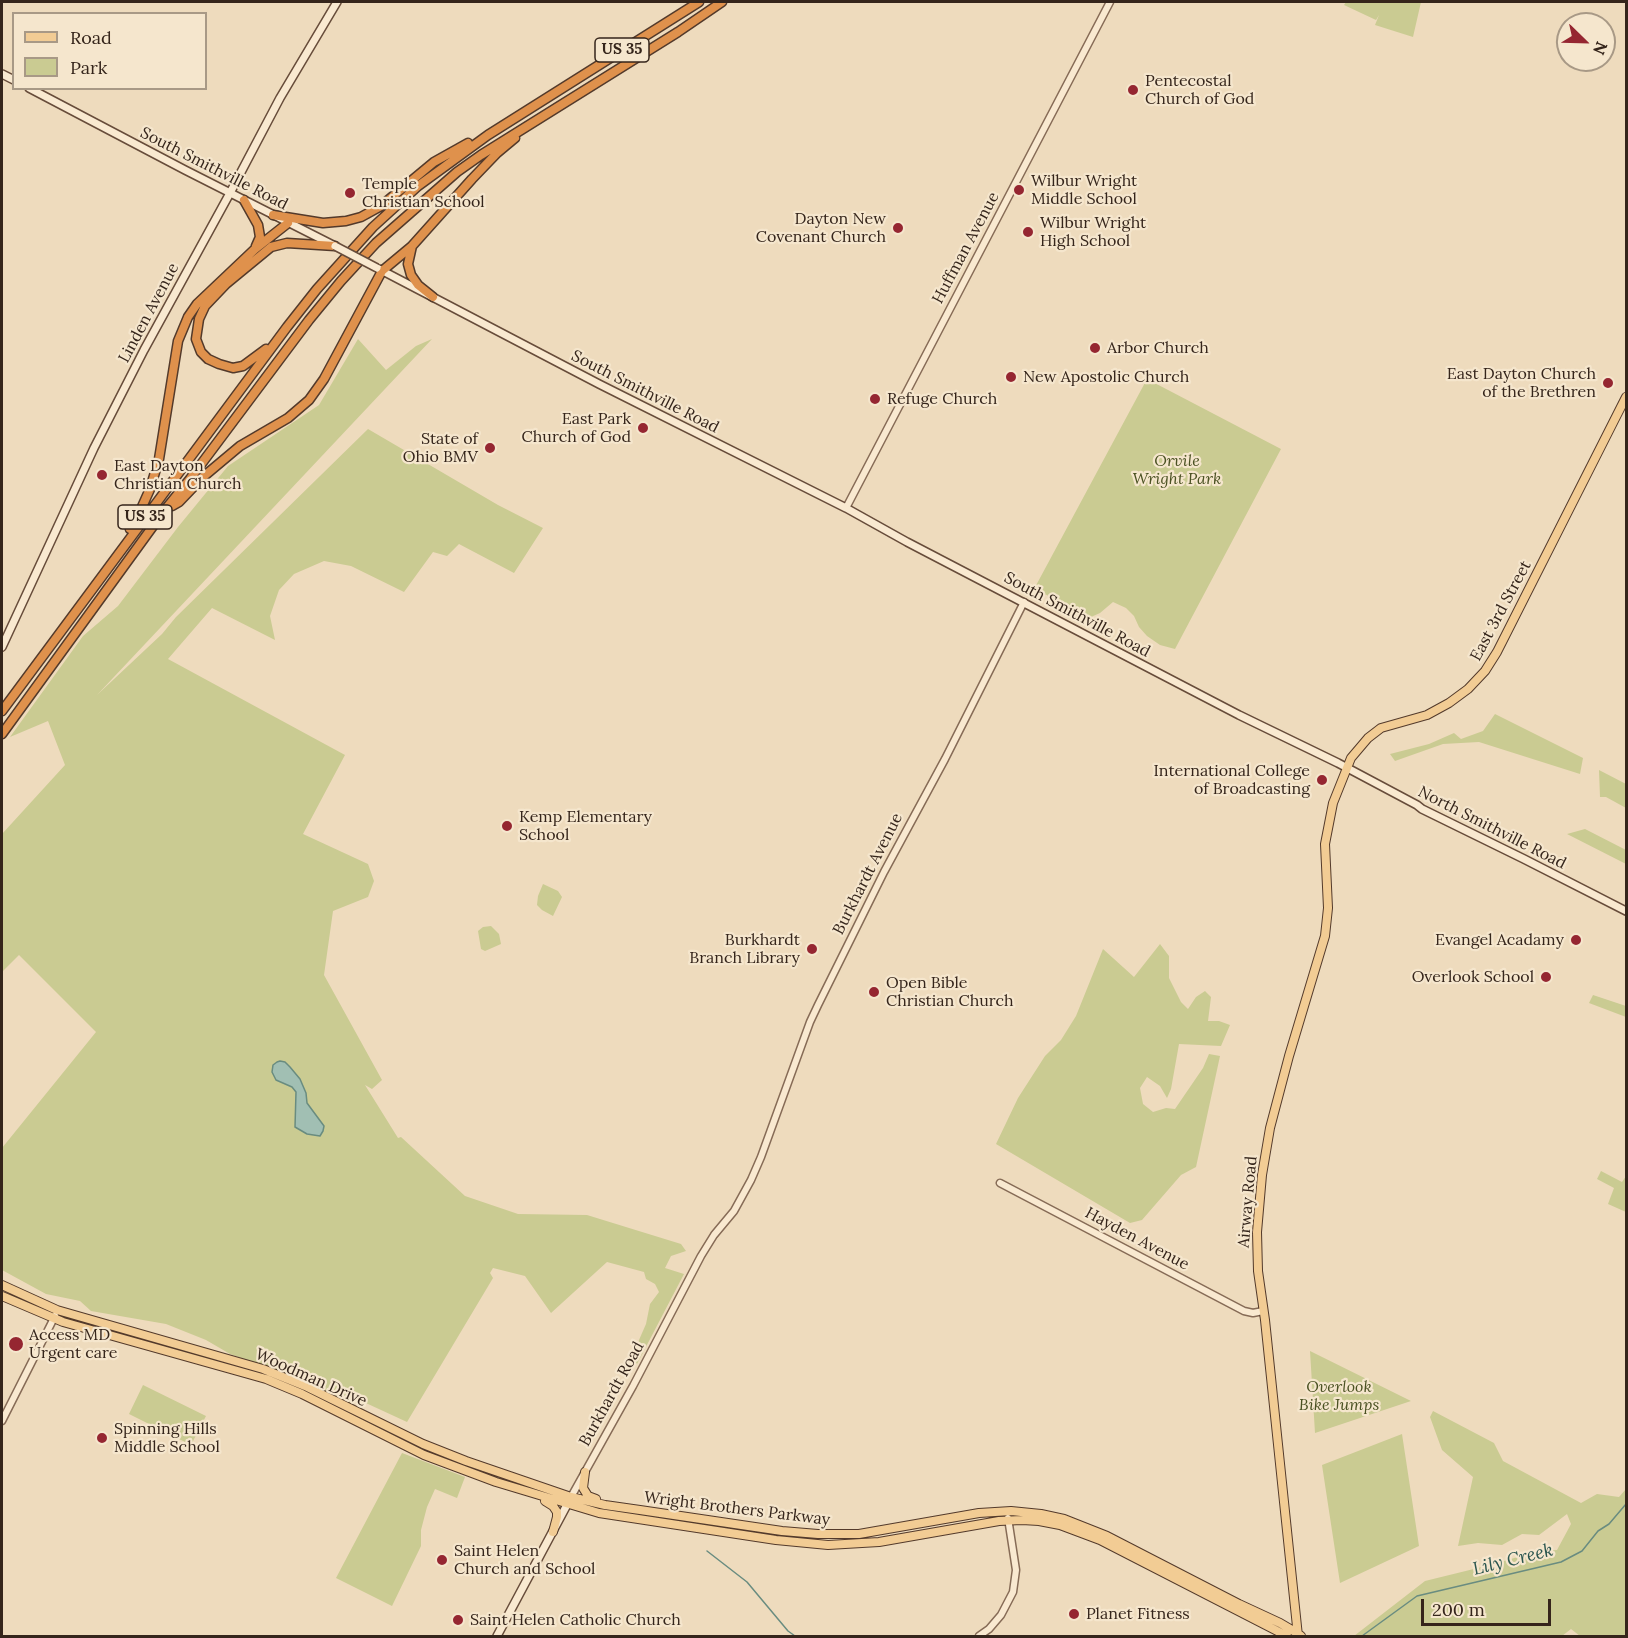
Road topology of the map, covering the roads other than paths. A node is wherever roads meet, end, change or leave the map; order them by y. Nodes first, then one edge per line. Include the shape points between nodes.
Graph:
1 (337, 2) edge
2 (699, 2) edge
3 (722, 2) edge
4 (1110, 2) edge
5 (33, 90) edge
6 (515, 117) junction
7 (536, 120) junction
8 (230, 193) junction
9 (244, 200) junction
10 (273, 215) junction
11 (288, 223) junction
12 (335, 246) junction
13 (412, 246) junction
14 (255, 249) junction
15 (380, 270) junction
16 (433, 297) junction
17 (284, 332) junction
18 (1626, 397) edge
19 (846, 508) junction
20 (164, 511) junction
21 (108, 567) junction
22 (1024, 602) junction
23 (2, 646) edge
24 (2, 711) edge
25 (2, 734) edge
26 (1346, 768) junction
27 (1330, 813) joint
28 (1626, 911) edge
29 (757, 1168) joint
30 (1000, 1183) dead end
31 (2, 1285) edge
32 (2, 1296) edge
33 (57, 1310) junction
34 (1263, 1311) junction
35 (54, 1319) junction
36 (2, 1421) edge
37 (585, 1472) junction
38 (519, 1489) junction
39 (569, 1500) junction
40 (619, 1507) junction
41 (1007, 1516) junction
42 (553, 1532) junction
43 (1294, 1602) junction
44 (1246, 1615) junction
45 (1280, 1623) junction
46 (1299, 1635) edge
47 (497, 1636) edge
48 (979, 1636) edge
49 (1287, 1636) edge

1 - 8 main road, Linden Avenue
2 - 6 highway, US 35
3 - 7 highway, US 35
4 - 19 street, Huffman Avenue
5 - 8 main road, South Smithville Road
6 - 10 highway via 434,162 381,206 361,217 323,223
6 - 17 highway, US 35 via 426,180 373,226
7 - 13 highway via 472,178
7 - 20 highway, US 35 via 457,172 376,243 309,320
8 - 9 main road, South Smithville Road
8 - 23 main road, Linden Avenue via 119,397
9 - 10 main road, South Smithville Road
9 - 14 highway via 258,225 260,237
10 - 11 main road, South Smithville Road
11 - 12 main road, South Smithville Road
11 - 14 highway
12 - 15 main road, South Smithville Road, bridge
12 - 17 highway via 287,243 271,247 204,306 196,339 208,359 233,368 261,354
13 - 15 highway
13 - 16 highway via 408,264 411,275
14 - 21 highway via 188,317 178,341 159,459 150,489
15 - 16 main road, South Smithville Road
15 - 20 highway via 324,379 309,400 288,418 240,446
16 - 19 main road, South Smithville Road
17 - 21 highway, US 35
18 - 26 main road, East 3rd Street via 1485,670 1468,689 1439,709 1375,732 1355,752
19 - 22 main road, South Smithville Road
20 - 25 highway, US 35
21 - 24 highway, US 35
22 - 26 main road, South Smithville Road
22 - 29 street, Burkhardt Avenue via 810,1022
26 - 27 main road, East 3rd Street
26 - 28 main road, North Smithville Road
27 - 34 main road, Airway Road via 1325,844 1325,936 1278,1095 1262,1174 1257,1244
29 - 37 street, Burkhardt Road via 701,1256
30 - 34 street, Hayden Avenue via 1244,1311
31 - 33 main road, Woodman Drive
32 - 35 main road, Woodman Drive
33 - 35 street
33 - 39 main road, Woodman Drive via 270,1371 423,1444
34 - 43 main road, Airway Road
35 - 36 street
35 - 38 main road, Woodman Drive via 266,1379 424,1455
37 - 39 street, Burkhardt Road
37 - 40 main road via 583,1488 588,1496
38 - 39 main road, Woodman Drive
38 - 42 main road via 556,1509
39 - 40 main road, Wright Brothers Parkway
39 - 41 main road, Wright Brothers Parkway via 618,1517 828,1545 879,1542
39 - 42 main road, Burkhardt Road
40 - 41 main road, Wright Brothers Parkway via 825,1534 859,1534 979,1513
41 - 44 main road, Wright Brothers Parkway via 1081,1532
41 - 45 main road, Wright Brothers Parkway via 1025,1512 1053,1516 1090,1529
41 - 48 street via 1016,1570 1013,1592 1001,1615
42 - 47 main road, Burkhardt Road
43 - 45 main road via 1288,1622
43 - 46 main road, Airway Road
44 - 46 main road
44 - 49 main road, Wright Brothers Parkway
45 - 46 main road, Wright Brothers Parkway

